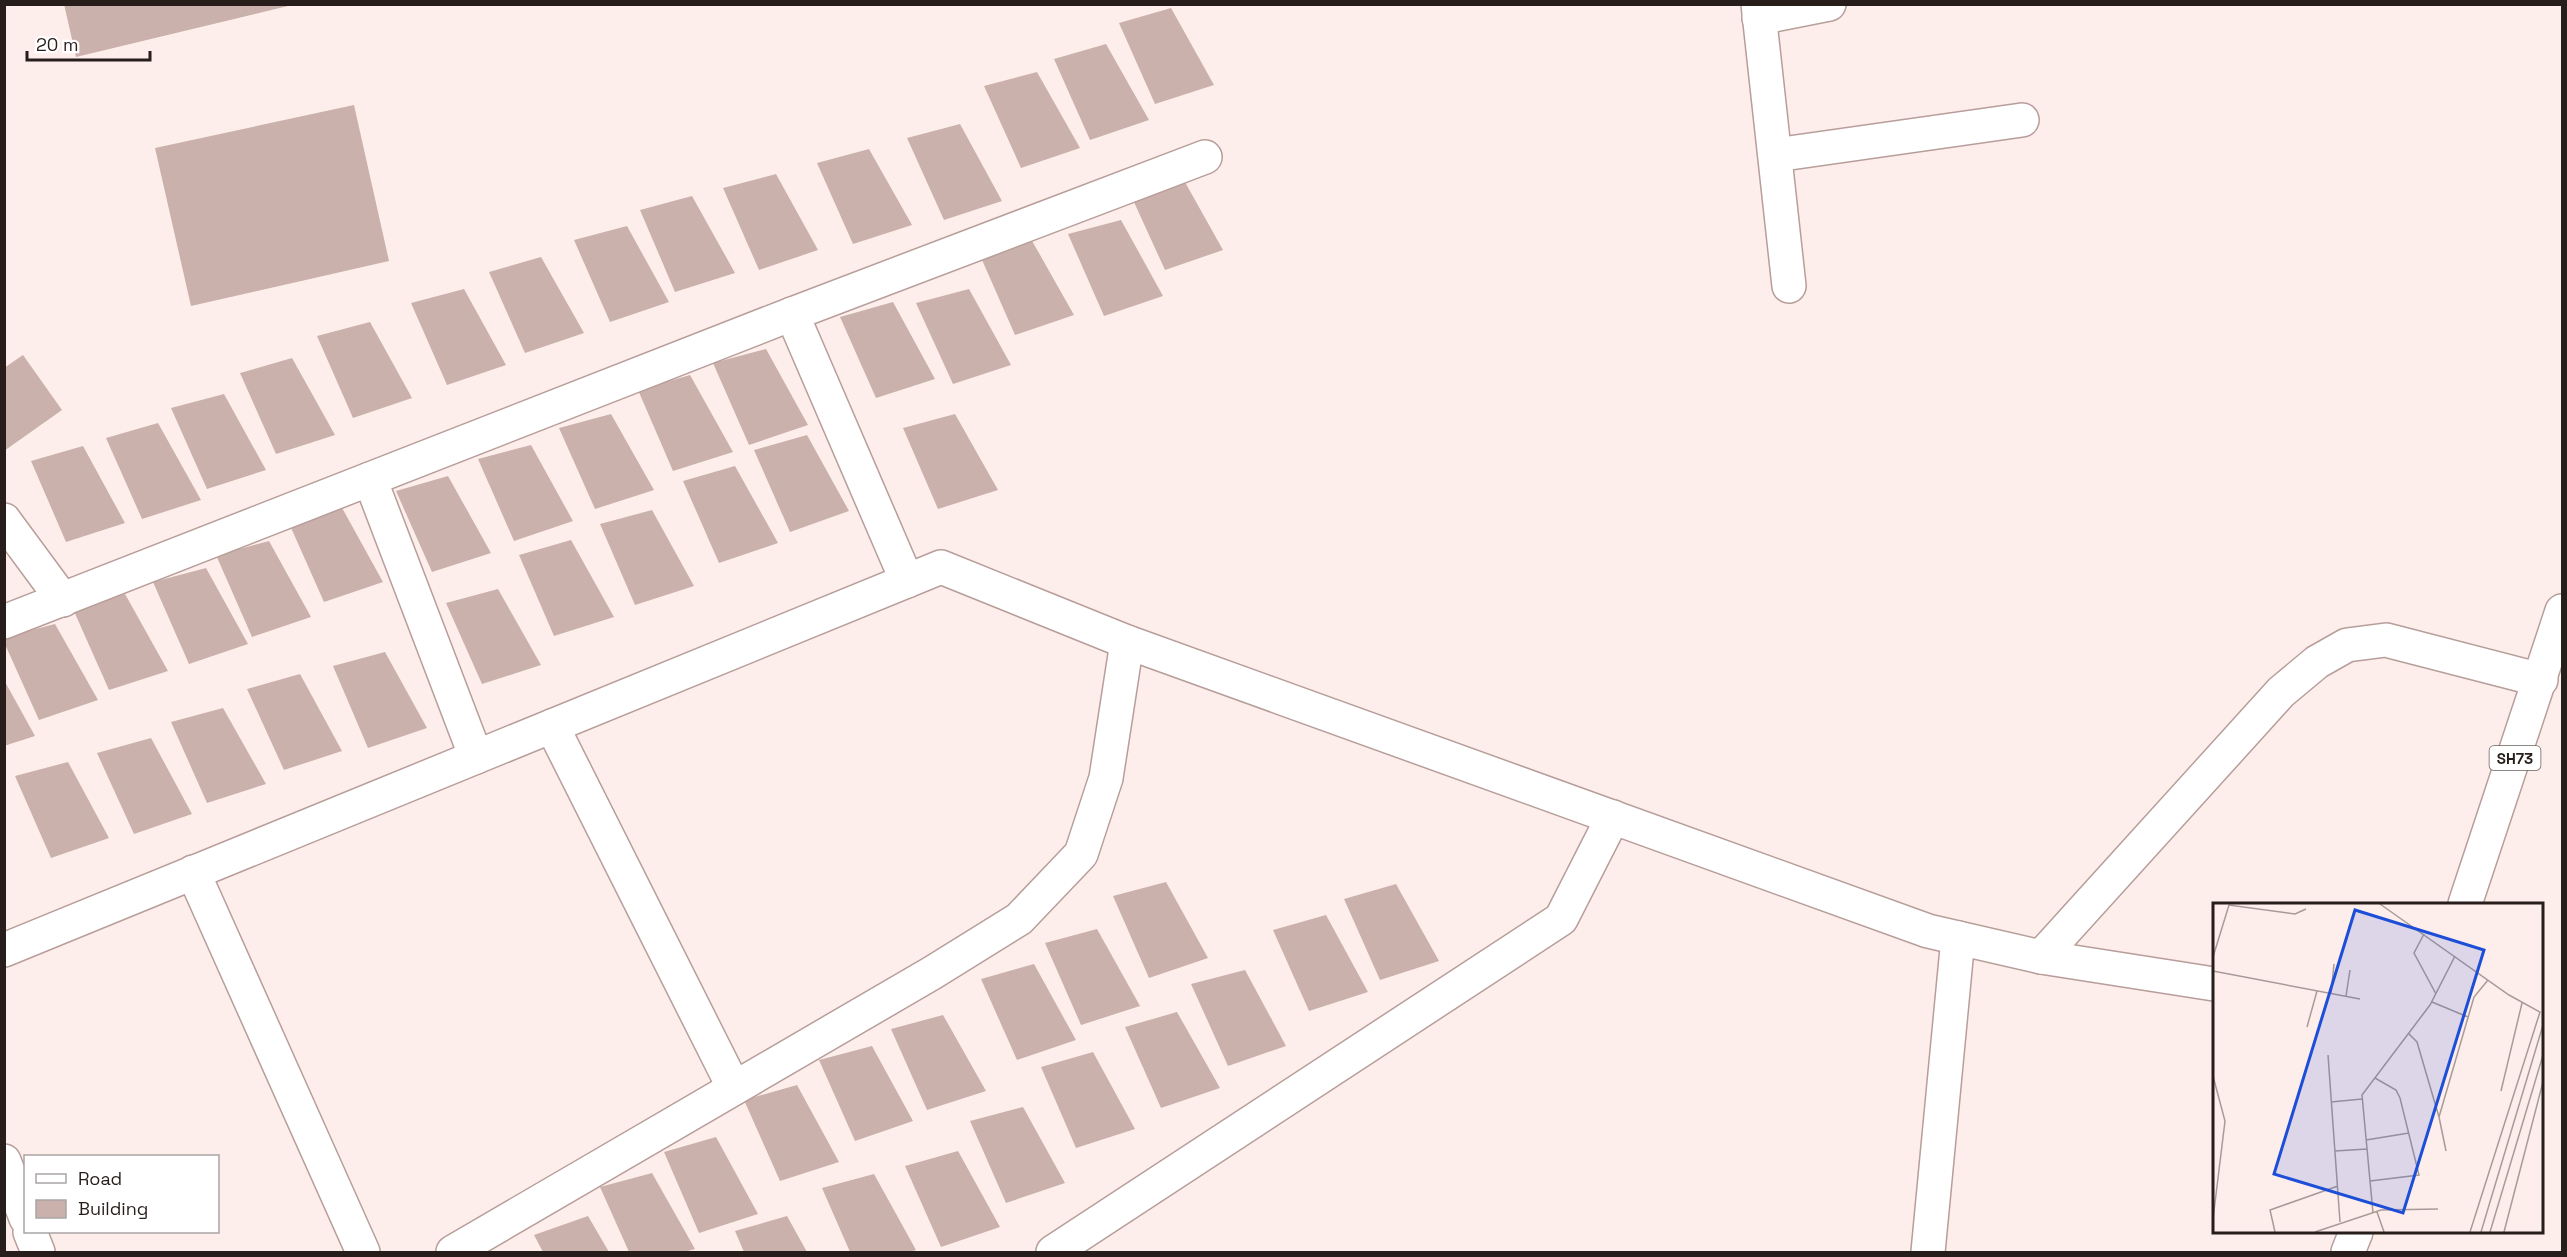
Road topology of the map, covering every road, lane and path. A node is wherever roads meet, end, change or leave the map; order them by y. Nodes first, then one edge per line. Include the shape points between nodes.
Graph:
1 (1829, 4) edge
2 (1758, 11) edge
3 (2022, 120) dead end
4 (1775, 155) junction
5 (1205, 157) dead end
6 (1789, 286) dead end
7 (792, 314) junction
8 (370, 479) junction
9 (4, 520) edge
10 (907, 581) junction
11 (63, 600) junction
12 (2562, 611) edge
13 (4, 622) edge
14 (1127, 642) junction
15 (2541, 680) junction
16 (552, 726) junction
17 (476, 757) junction
18 (1613, 818) junction
19 (193, 872) junction
20 (2465, 903) edge
21 (1958, 938) junction
22 (4, 950) edge
23 (2041, 957) junction
24 (2213, 984) edge
25 (734, 1088) junction
26 (4, 1161) edge
27 (24, 1213) edge
28 (30, 1233) edge
29 (2356, 1233) edge
30 (38, 1252) edge
31 (363, 1252) edge
32 (453, 1252) edge
33 (1053, 1252) edge
34 (1928, 1252) edge
35 (2348, 1252) edge

1 - 2 street
2 - 4 street
3 - 4 street
4 - 6 street
5 - 7 street
7 - 8 street
7 - 10 street
8 - 11 street
8 - 17 street
9 - 11 street
10 - 14 street via 941,567
10 - 16 street
11 - 13 street
12 - 15 street, SH73
14 - 18 street
14 - 25 street via 1106,778 1081,854 1019,918
15 - 20 street, SH73
15 - 23 street via 2386,640 2347,645 2317,662 2280,692
16 - 17 street
16 - 25 street
17 - 19 street
18 - 21 street via 1928,931
18 - 33 street via 1561,919
19 - 22 street
19 - 31 street
21 - 23 street
21 - 34 street
23 - 24 street
25 - 32 street
26 - 27 street
28 - 30 street
29 - 35 street

